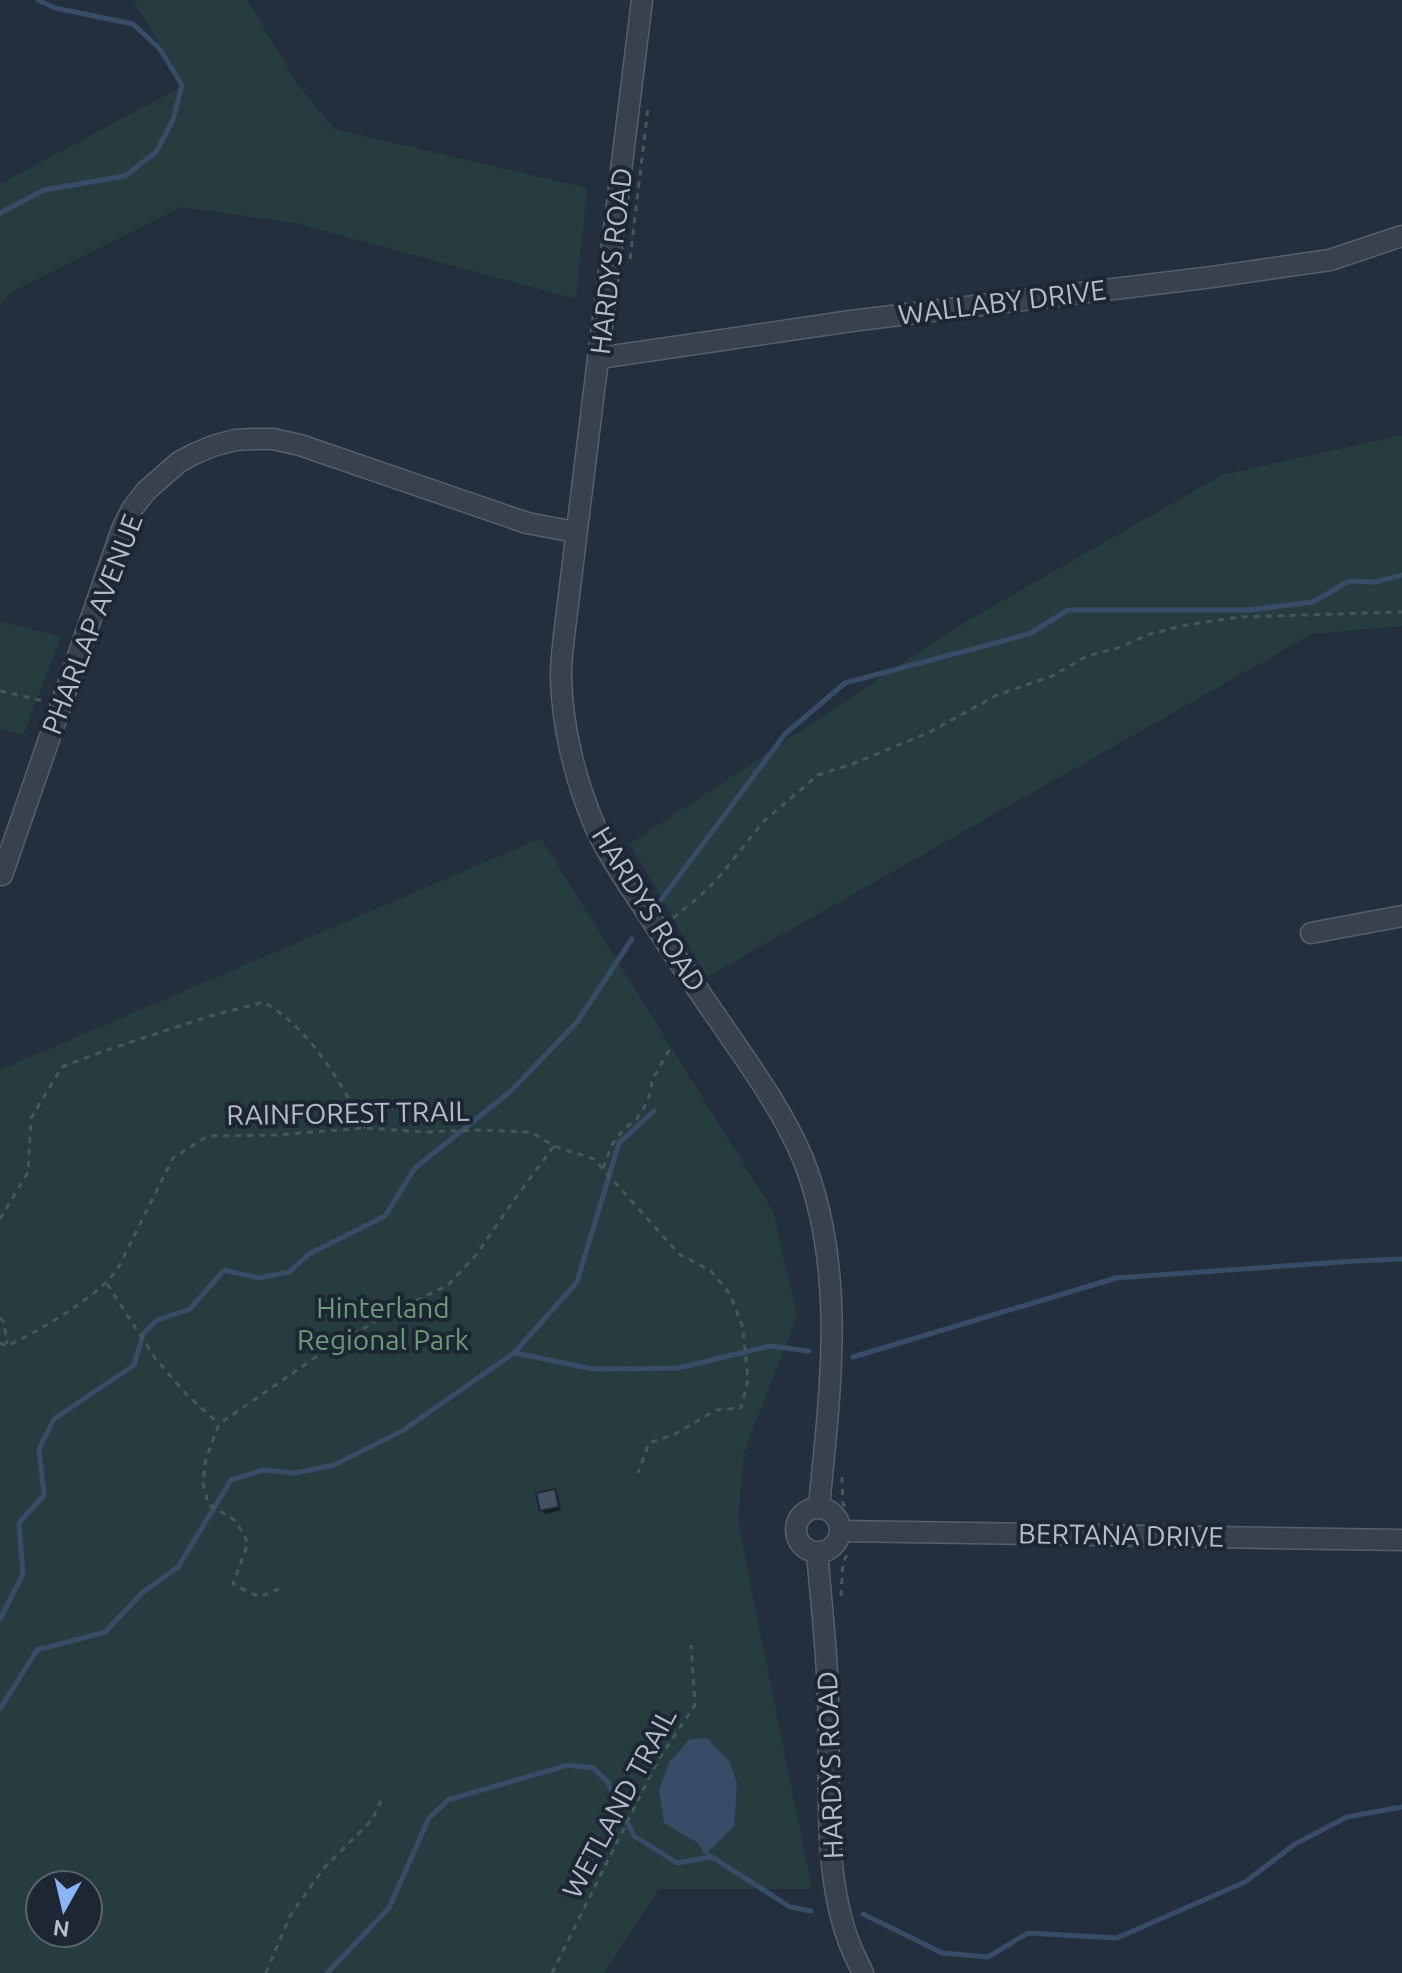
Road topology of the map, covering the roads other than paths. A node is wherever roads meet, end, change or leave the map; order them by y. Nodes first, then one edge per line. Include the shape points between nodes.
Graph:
1 (642, 0) edge
2 (1402, 236) edge
3 (599, 358) junction
4 (575, 532) junction
5 (2, 875) edge
6 (1402, 916) edge
7 (1311, 933) dead end
8 (819, 1507) junction
9 (841, 1531) junction
10 (1402, 1540) edge
11 (817, 1552) junction
12 (863, 1973) edge

1 - 3 street, HARDYS ROAD
2 - 3 street, WALLABY DRIVE via 1330,260
3 - 4 street, HARDYS ROAD
4 - 5 street, PHARLAP AVENUE via 527,523 273,439 235,440 194,454 146,491 122,529
4 - 8 street, HARDYS ROAD via 561,676 577,777 617,868 775,1105 802,1157 817,1202 827,1251 832,1367
6 - 7 street
8 - 9 street via 837,1517
8 - 11 street via 802,1514 795,1530 802,1545
9 - 10 street, BERTANA DRIVE
9 - 11 street via 833,1546
11 - 12 street, HARDYS ROAD via 835,1884 850,1946

